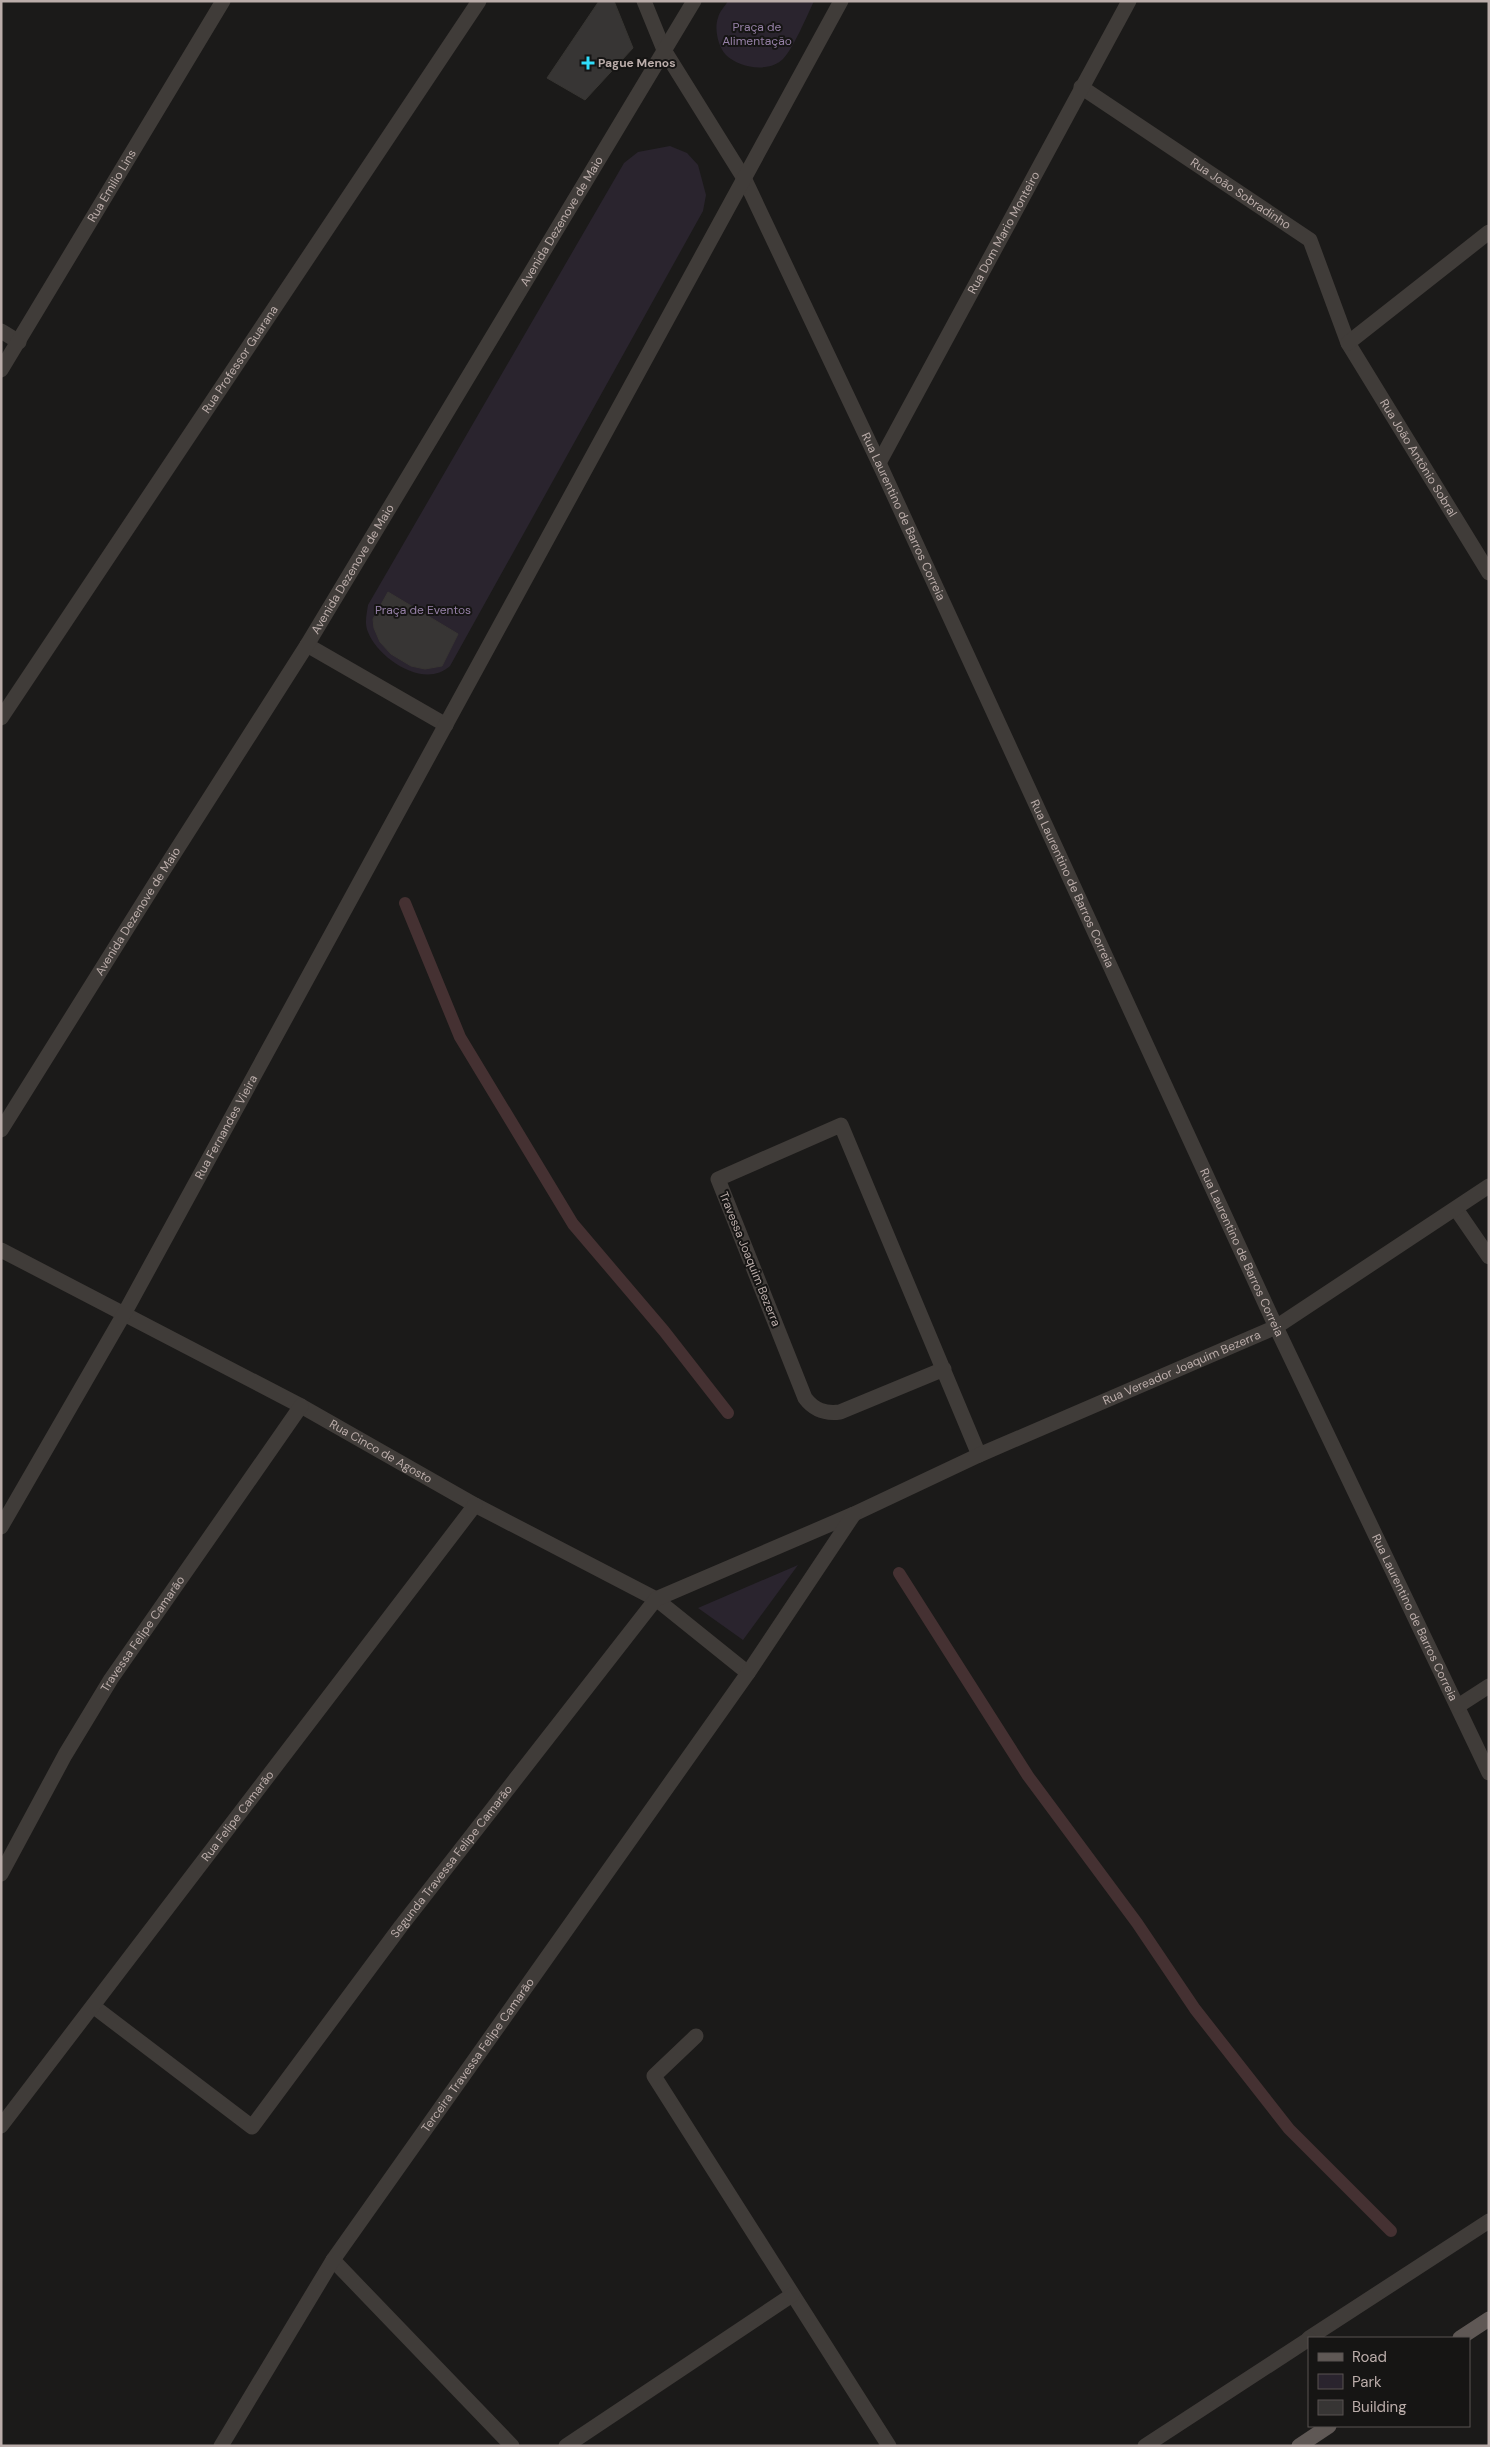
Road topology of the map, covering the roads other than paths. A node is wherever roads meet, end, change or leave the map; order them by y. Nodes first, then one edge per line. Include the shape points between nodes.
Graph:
1 (223, 1) edge
2 (479, 1) edge
3 (644, 1) edge
4 (694, 1) edge
5 (841, 1) edge
6 (1129, 1) edge
7 (664, 50) junction
8 (1081, 88) junction
9 (745, 180) junction
10 (1489, 232) edge
11 (1, 331) edge
12 (19, 342) junction
13 (1348, 342) junction
14 (1, 370) edge
15 (879, 463) junction
16 (1489, 573) edge
17 (307, 646) junction
18 (1, 718) edge
19 (446, 725) junction
20 (1, 1130) edge
21 (1489, 1186) edge
22 (1456, 1209) junction
23 (1, 1250) edge
24 (1489, 1256) edge
25 (124, 1314) junction
26 (1276, 1327) junction
27 (944, 1369) junction
28 (301, 1406) junction
29 (979, 1455) junction
30 (475, 1505) junction
31 (854, 1514) junction
32 (1, 1527) edge
33 (656, 1599) junction
34 (748, 1673) junction
35 (1489, 1686) edge
36 (1458, 1706) junction
37 (1489, 1773) edge
38 (1, 1874) edge
39 (93, 2006) junction
40 (696, 2036) dead end
41 (1, 2126) edge
42 (1489, 2221) edge
43 (333, 2260) junction
44 (792, 2295) junction
45 (1489, 2319) edge
46 (1311, 2337) edge
47 (1462, 2337) edge
48 (1308, 2339) edge
49 (1328, 2427) edge
50 (221, 2446) edge
51 (512, 2446) edge
52 (566, 2446) edge
53 (889, 2446) edge
54 (1145, 2446) edge
55 (1299, 2446) edge

1 - 12 street, Rua Emilio Lins
2 - 18 street, Rua Professor Guarana
3 - 7 street, Rua Laurentino de Barros Correia
4 - 7 street, Avenida Dezenove de Maio
5 - 9 street
6 - 8 street, Rua Dom Mario Monteiro
7 - 9 street, Rua Laurentino de Barros Correia
7 - 17 street, Avenida Dezenove de Maio
8 - 13 street, Rua João Sobradinho via 1310,240
8 - 15 street, Rua Dom Mario Monteiro
9 - 15 street, Rua Laurentino de Barros Correia
9 - 19 street
10 - 13 street
11 - 12 street
12 - 14 street, Rua Emilio Lins
13 - 16 street, Rua João Antônio Sobral
15 - 26 street, Rua Laurentino de Barros Correia
17 - 19 street
17 - 20 street, Avenida Dezenove de Maio
19 - 25 street, Rua Fernandes Vieira
21 - 22 street, Rua Vereador Joaquim Bezerra
22 - 24 street
22 - 26 street, Rua Vereador Joaquim Bezerra
23 - 25 street, Rua Cinco de Agosto
25 - 28 street, Rua Cinco de Agosto
25 - 32 street, Rua Fernandes Vieira
26 - 29 street, Rua Vereador Joaquim Bezerra
26 - 36 street, Rua Laurentino de Barros Correia
27 - 27 street, Travessa Joaquim Bezerra via 841,1125 718,1179 810,1406 829,1413 840,1412
27 - 29 street, Travessa Joaquim Bezerra
28 - 30 street, Rua Cinco de Agosto
28 - 38 street, Travessa Felipe Camarão via 111,1679
29 - 31 street, Rua Vereador Joaquim Bezerra
30 - 33 street, Rua Cinco de Agosto
30 - 39 street, Rua Felipe Camarão
31 - 33 street, Rua Vereador Joaquim Bezerra
31 - 34 street, Terceira Travessa Felipe Camarão
33 - 34 street, Rua Cinco de Agosto
33 - 39 street, Segunda Travessa Felipe Camarão via 401,1926 252,2127
34 - 43 street, Terceira Travessa Felipe Camarão
35 - 36 street
36 - 37 street, Rua Laurentino de Barros Correia
39 - 41 street, Rua Felipe Camarão
40 - 44 street via 654,2076
42 - 46 street
43 - 50 street, Terceira Travessa Felipe Camarão
43 - 51 street
44 - 52 street
44 - 53 street
45 - 47 main road
48 - 54 street
49 - 55 main road

